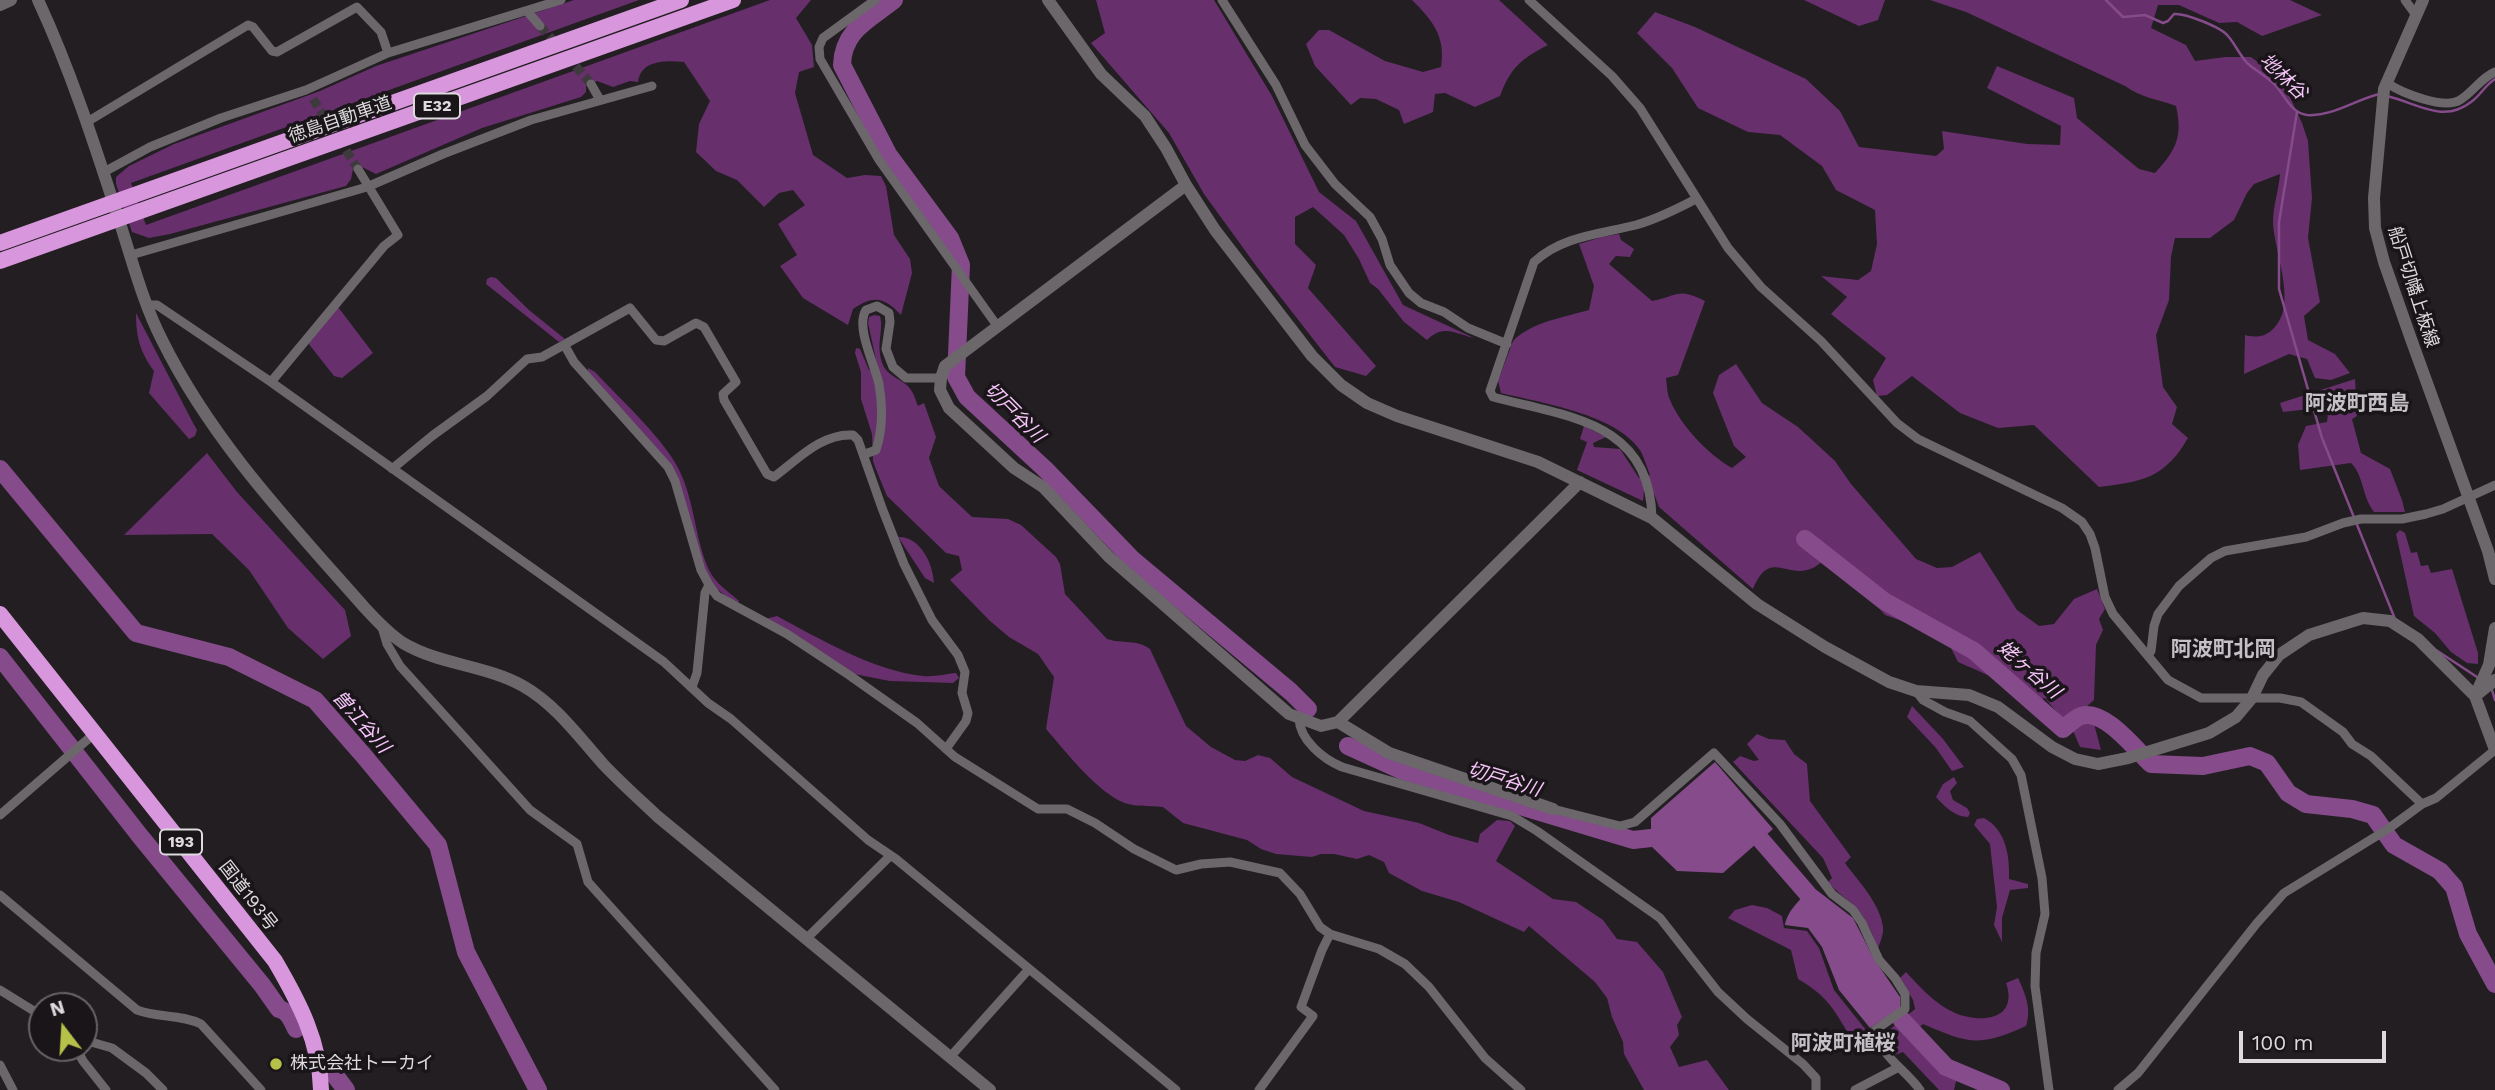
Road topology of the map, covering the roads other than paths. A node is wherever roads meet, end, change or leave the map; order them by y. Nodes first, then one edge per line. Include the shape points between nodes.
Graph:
1 (11, 0) edge
2 (38, 0) edge
3 (561, 0) edge
4 (681, 0) edge
5 (733, 0) edge
6 (875, 0) edge
7 (1048, 0) edge
8 (1222, 0) edge
9 (1529, 0) edge
10 (2406, 0) edge
11 (2423, 0) edge
12 (356, 4) edge
13 (0, 5) edge
14 (527, 11) junction
15 (2416, 15) junction
16 (540, 26) tunnel mouth
17 (388, 54) junction
18 (2495, 72) edge
19 (591, 84) tunnel mouth
20 (652, 86) dead end
21 (306, 90) junction
22 (2385, 91) junction
23 (313, 99) tunnel mouth
24 (600, 100) junction
25 (87, 122) junction
26 (358, 169) tunnel mouth
27 (104, 172) junction
28 (1186, 185) junction
29 (367, 187) junction
30 (1696, 199) junction
31 (0, 243) edge
32 (131, 255) junction
33 (0, 261) edge
34 (147, 305) junction
35 (998, 327) junction
36 (1507, 344) junction
37 (565, 346) junction
38 (941, 378) junction
39 (271, 382) junction
40 (865, 454) junction
41 (392, 469) junction
42 (1580, 482) junction
43 (2495, 485) edge
44 (2468, 498) junction
45 (1652, 518) junction
46 (2495, 579) edge
47 (709, 586) junction
48 (0, 614) edge
49 (382, 626) junction
50 (2495, 628) edge
51 (2148, 656) junction
52 (2495, 680) edge
53 (692, 688) junction
54 (1916, 691) junction
55 (2475, 696) junction
56 (2252, 698) junction
57 (1298, 719) junction
58 (1338, 722) junction
59 (90, 738) junction
60 (946, 749) junction
61 (2495, 750) edge
62 (2422, 804) junction
63 (1553, 809) joint
64 (0, 815) edge
65 (890, 856) junction
66 (0, 894) edge
67 (1330, 934) junction
68 (806, 939) junction
69 (1029, 969) junction
70 (0, 990) edge
71 (28, 1007) edge
72 (98, 1044) edge
73 (951, 1056) junction
74 (84, 1062) edge
75 (0, 1065) edge
76 (1899, 1067) junction
77 (13, 1090) edge
78 (106, 1090) edge
79 (163, 1090) edge
80 (261, 1090) edge
81 (321, 1090) edge
82 (775, 1090) edge
83 (990, 1090) edge
84 (1177, 1090) edge
85 (1259, 1090) edge
86 (1521, 1090) edge
87 (1816, 1090) edge
88 (1855, 1090) edge
89 (1920, 1090) edge
90 (2049, 1090) edge
91 (2119, 1090) edge

1 - 13 street
2 - 25 street
3 - 14 street
4 - 31 highway, 徳島自動車道 / E32
5 - 33 highway, 徳島自動車道 / E32
6 - 35 street via 823,38 820,59 879,160
7 - 28 street via 1101,74 1145,116
8 - 36 street via 1276,85 1306,145 1335,184 1370,217 1390,265 1409,293 1468,328
9 - 30 street via 1640,108
10 - 15 street
11 - 15 street, 船戸切幡上板線
12 - 17 street via 381,32
12 - 25 street via 277,52 248,25
14 - 16 street
14 - 17 street
15 - 22 street, 船戸切幡上板線
17 - 21 street
18 - 22 street via 2459,101 2447,104 2398,90
19 - 24 street
20 - 24 street
21 - 23 street
21 - 27 street via 149,147
22 - 44 street, 船戸切幡上板線 via 2375,228
24 - 29 street via 531,120
25 - 27 street
26 - 29 street
27 - 32 street
28 - 35 street
28 - 42 street via 1312,356 1341,385 1398,416 1538,462
29 - 32 street
29 - 39 street via 398,235
30 - 36 street via 1638,224 1547,250 1534,262
30 - 51 street via 1761,287 1821,341 1897,423 1918,439 2082,522 2095,548 2113,614
32 - 34 street
34 - 39 street via 157,305
34 - 49 street via 161,339 220,437
35 - 38 street via 945,366
36 - 45 street via 1490,391 1493,397 1584,421 1609,433 1627,447 1645,475
37 - 40 street via 630,308 656,340 664,341 696,323 704,327 736,382 723,394 724,400 767,474 774,477 838,434 853,435
37 - 41 street via 527,359
37 - 47 street via 574,362 668,467
38 - 40 street via 906,378 893,367 886,349 889,313 877,306 866,310 862,323 882,408 876,450
38 - 57 street via 940,390 960,418 1014,468 1043,487 1108,557
39 - 41 street
40 - 60 street via 904,564 965,672 962,693 968,713
41 - 53 street via 664,662
42 - 45 street
42 - 58 street
43 - 44 street
44 - 46 street, 船戸切幡上板線
44 - 51 street via 2427,514 2361,519 2318,534 2218,554 2179,586 2158,614
45 - 54 street via 1757,604 1857,665
47 - 53 street
47 - 60 street via 717,596 849,675
48 - 59 highway, 国道193号 / 193
49 - 68 street via 429,654 524,686 657,816
49 - 82 street via 400,666 530,810 576,845 588,882
50 - 55 street via 2490,665
51 - 56 street via 2168,680 2201,698
52 - 55 street
53 - 65 street
54 - 56 street via 1969,695 1998,707 2052,747 2098,764 2209,733 2236,717
54 - 90 street via 1923,700 1970,721 2012,759 2021,775 2042,878 2045,914 2036,953 2035,986
55 - 56 street via 2418,639 2390,621 2363,618 2309,635 2279,654
55 - 61 street
56 - 62 street via 2301,702 2343,732
57 - 58 street via 1321,726
57 - 87 street via 1299,730 1326,760 1512,816 1660,918 1718,992 1816,1078
58 - 63 street via 1389,753
59 - 64 street
59 - 81 highway, 国道193号 / 193 via 275,961 313,1035
60 - 67 street via 1038,808 1067,809 1176,870 1230,862 1280,873
61 - 62 street via 2436,798
62 - 91 street via 2284,893 2138,1073
63 - 76 street via 1620,826 1635,822 1714,753 1780,824 1832,894 1853,910 1879,960 1905,994 1905,1009 1875,1030
65 - 68 street
65 - 69 street
66 - 80 street via 136,1010 201,1024
67 - 85 street via 1301,1007 1312,1016
67 - 86 street via 1379,949 1405,964 1485,1058
68 - 73 street
69 - 73 street
69 - 84 street
70 - 71 street
72 - 79 street via 112,1048
73 - 83 street
74 - 78 street
75 - 77 street
76 - 88 street
76 - 89 street

